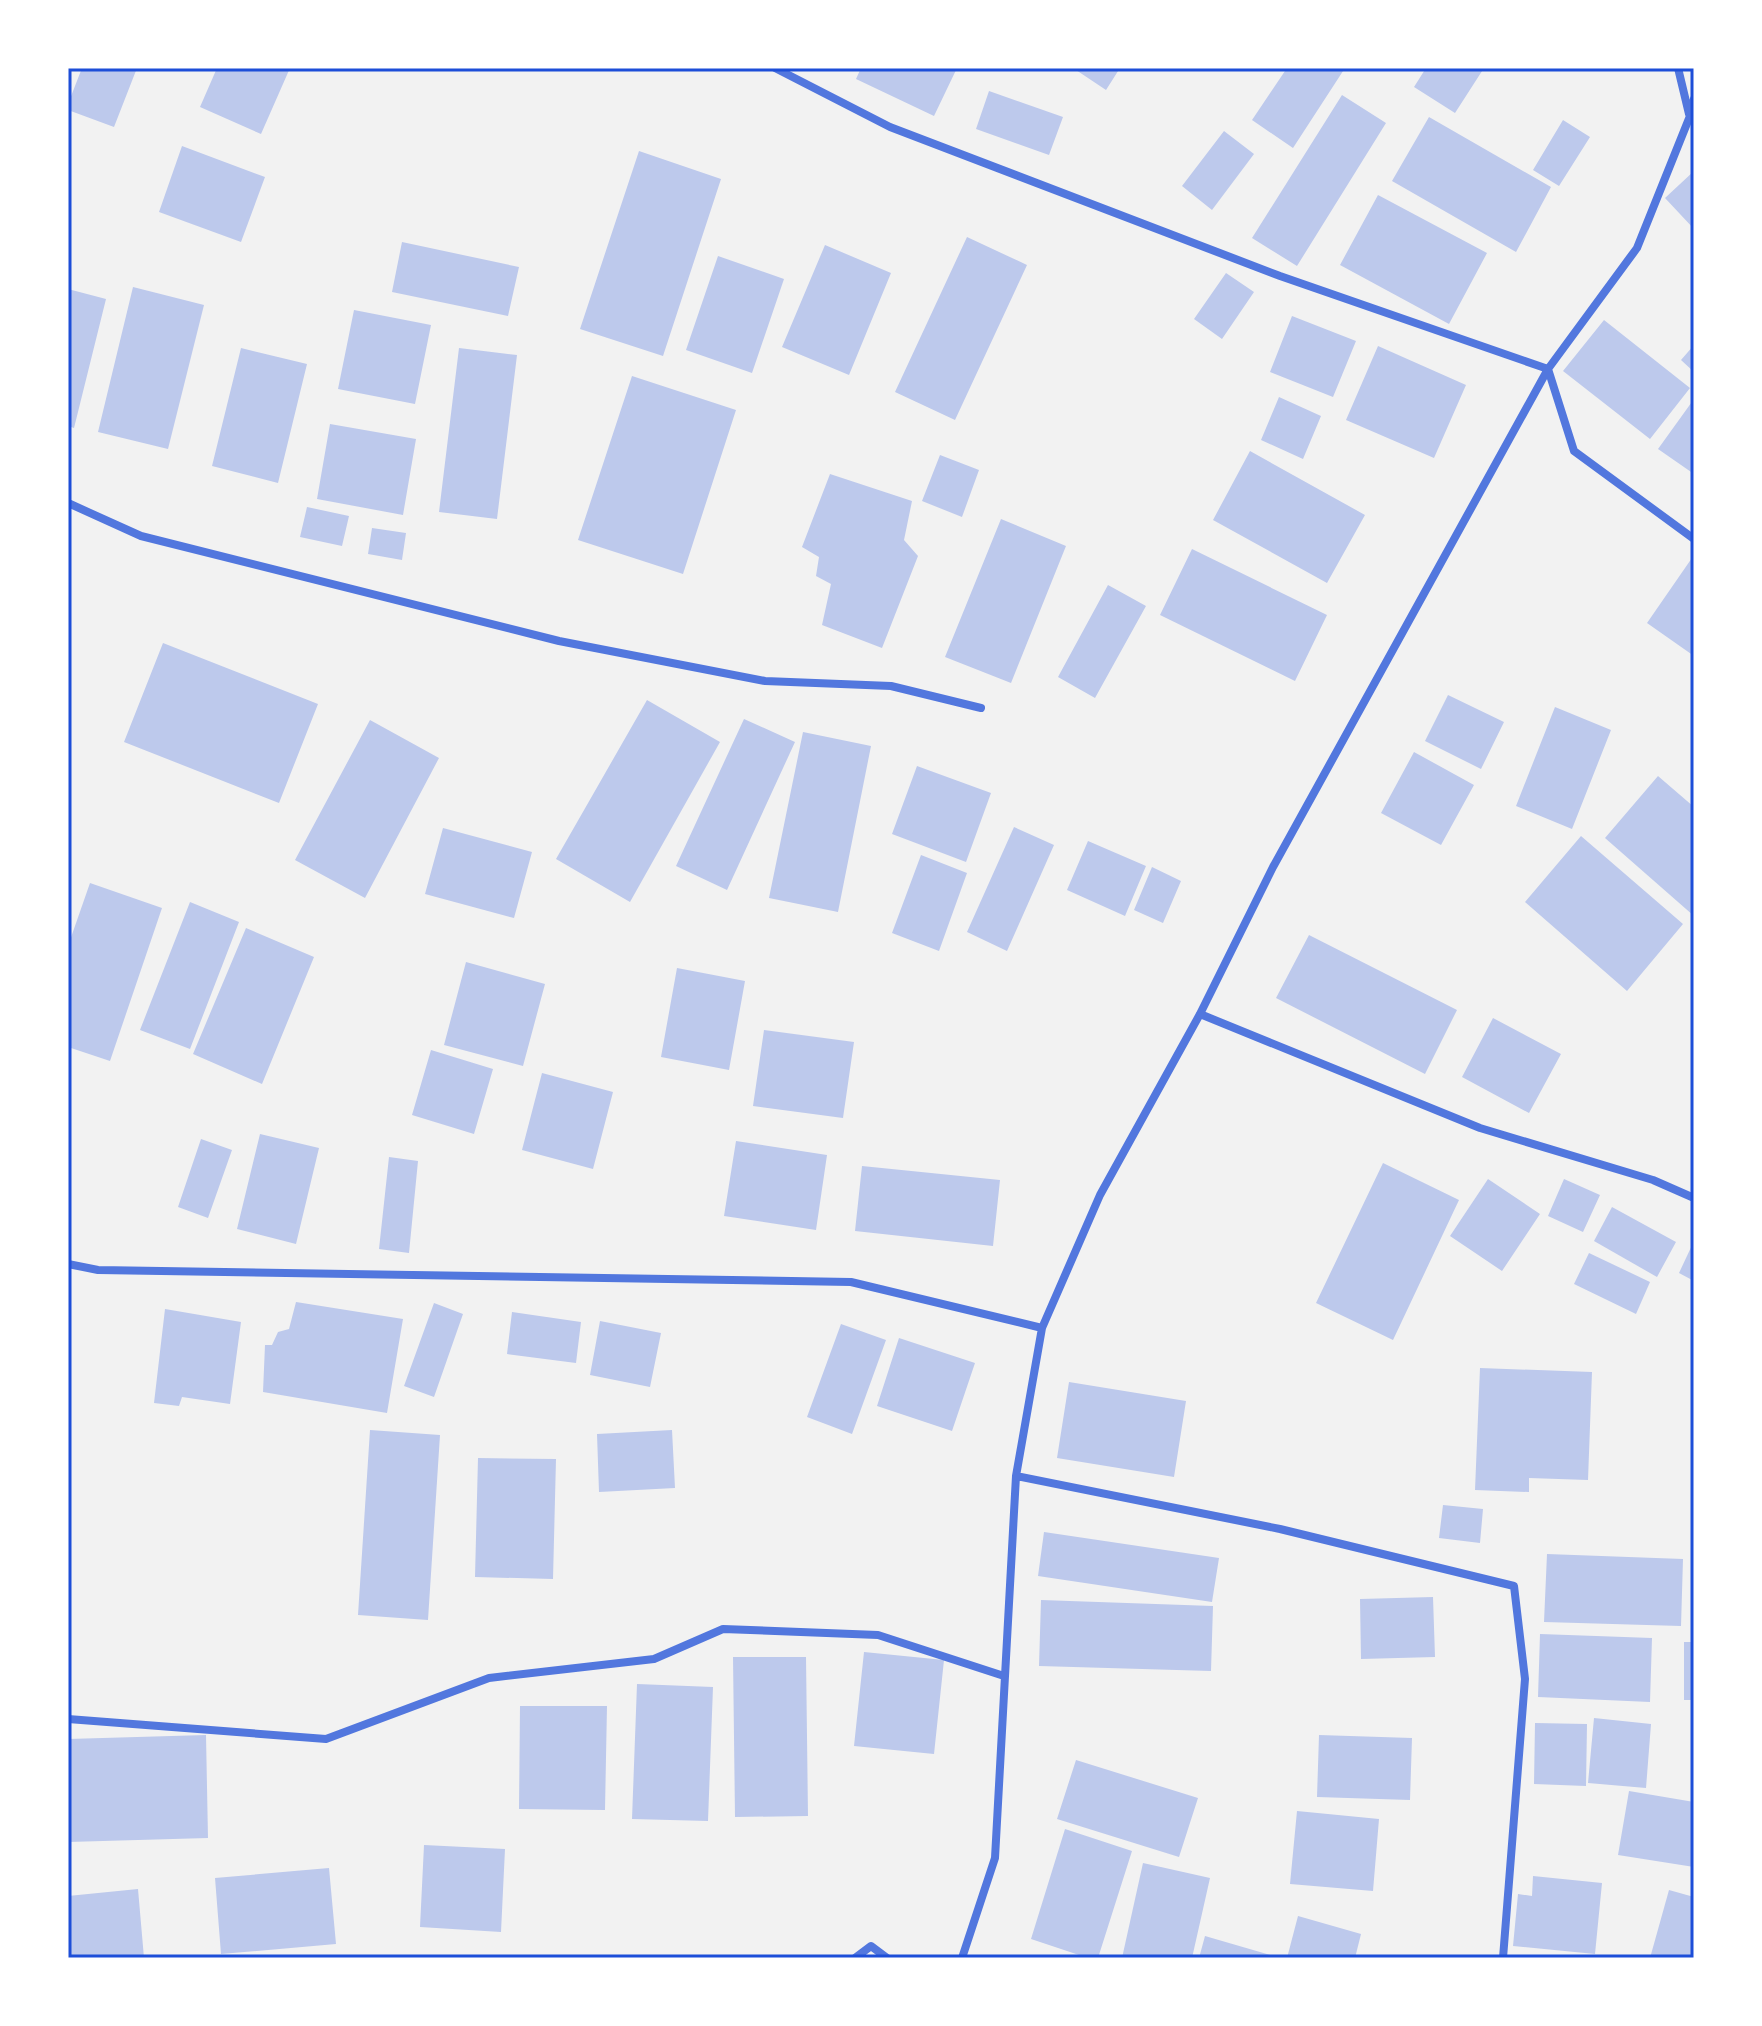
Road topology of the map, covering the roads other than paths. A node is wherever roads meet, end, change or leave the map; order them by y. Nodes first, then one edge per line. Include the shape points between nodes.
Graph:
1 (775, 68) edge
2 (1678, 68) edge
3 (1694, 99) edge
4 (1692, 118) edge
5 (1548, 369) junction
6 (68, 503) edge
7 (1694, 539) edge
8 (981, 708) dead end
9 (1200, 1014) junction
10 (1694, 1198) edge
11 (68, 1264) edge
12 (1042, 1328) junction
13 (1016, 1476) junction
14 (1004, 1676) junction
15 (68, 1719) edge
16 (855, 1958) edge
17 (887, 1958) edge
18 (962, 1958) edge
19 (1503, 1958) edge

1 - 5 street via 890,127 1280,276
2 - 4 street
3 - 4 street
4 - 5 street via 1637,248
5 - 7 street via 1574,451
5 - 9 street via 1273,867
6 - 8 street via 141,536 559,641 765,681 891,686
9 - 10 street via 1480,1128 1653,1180
9 - 12 street via 1100,1195
11 - 12 street via 98,1270 851,1282
12 - 13 street
13 - 14 street
13 - 19 street via 1280,1529 1514,1586 1525,1679
14 - 15 street via 878,1635 723,1629 654,1659 489,1678 326,1739
14 - 18 street via 995,1858
16 - 17 street via 871,1946

